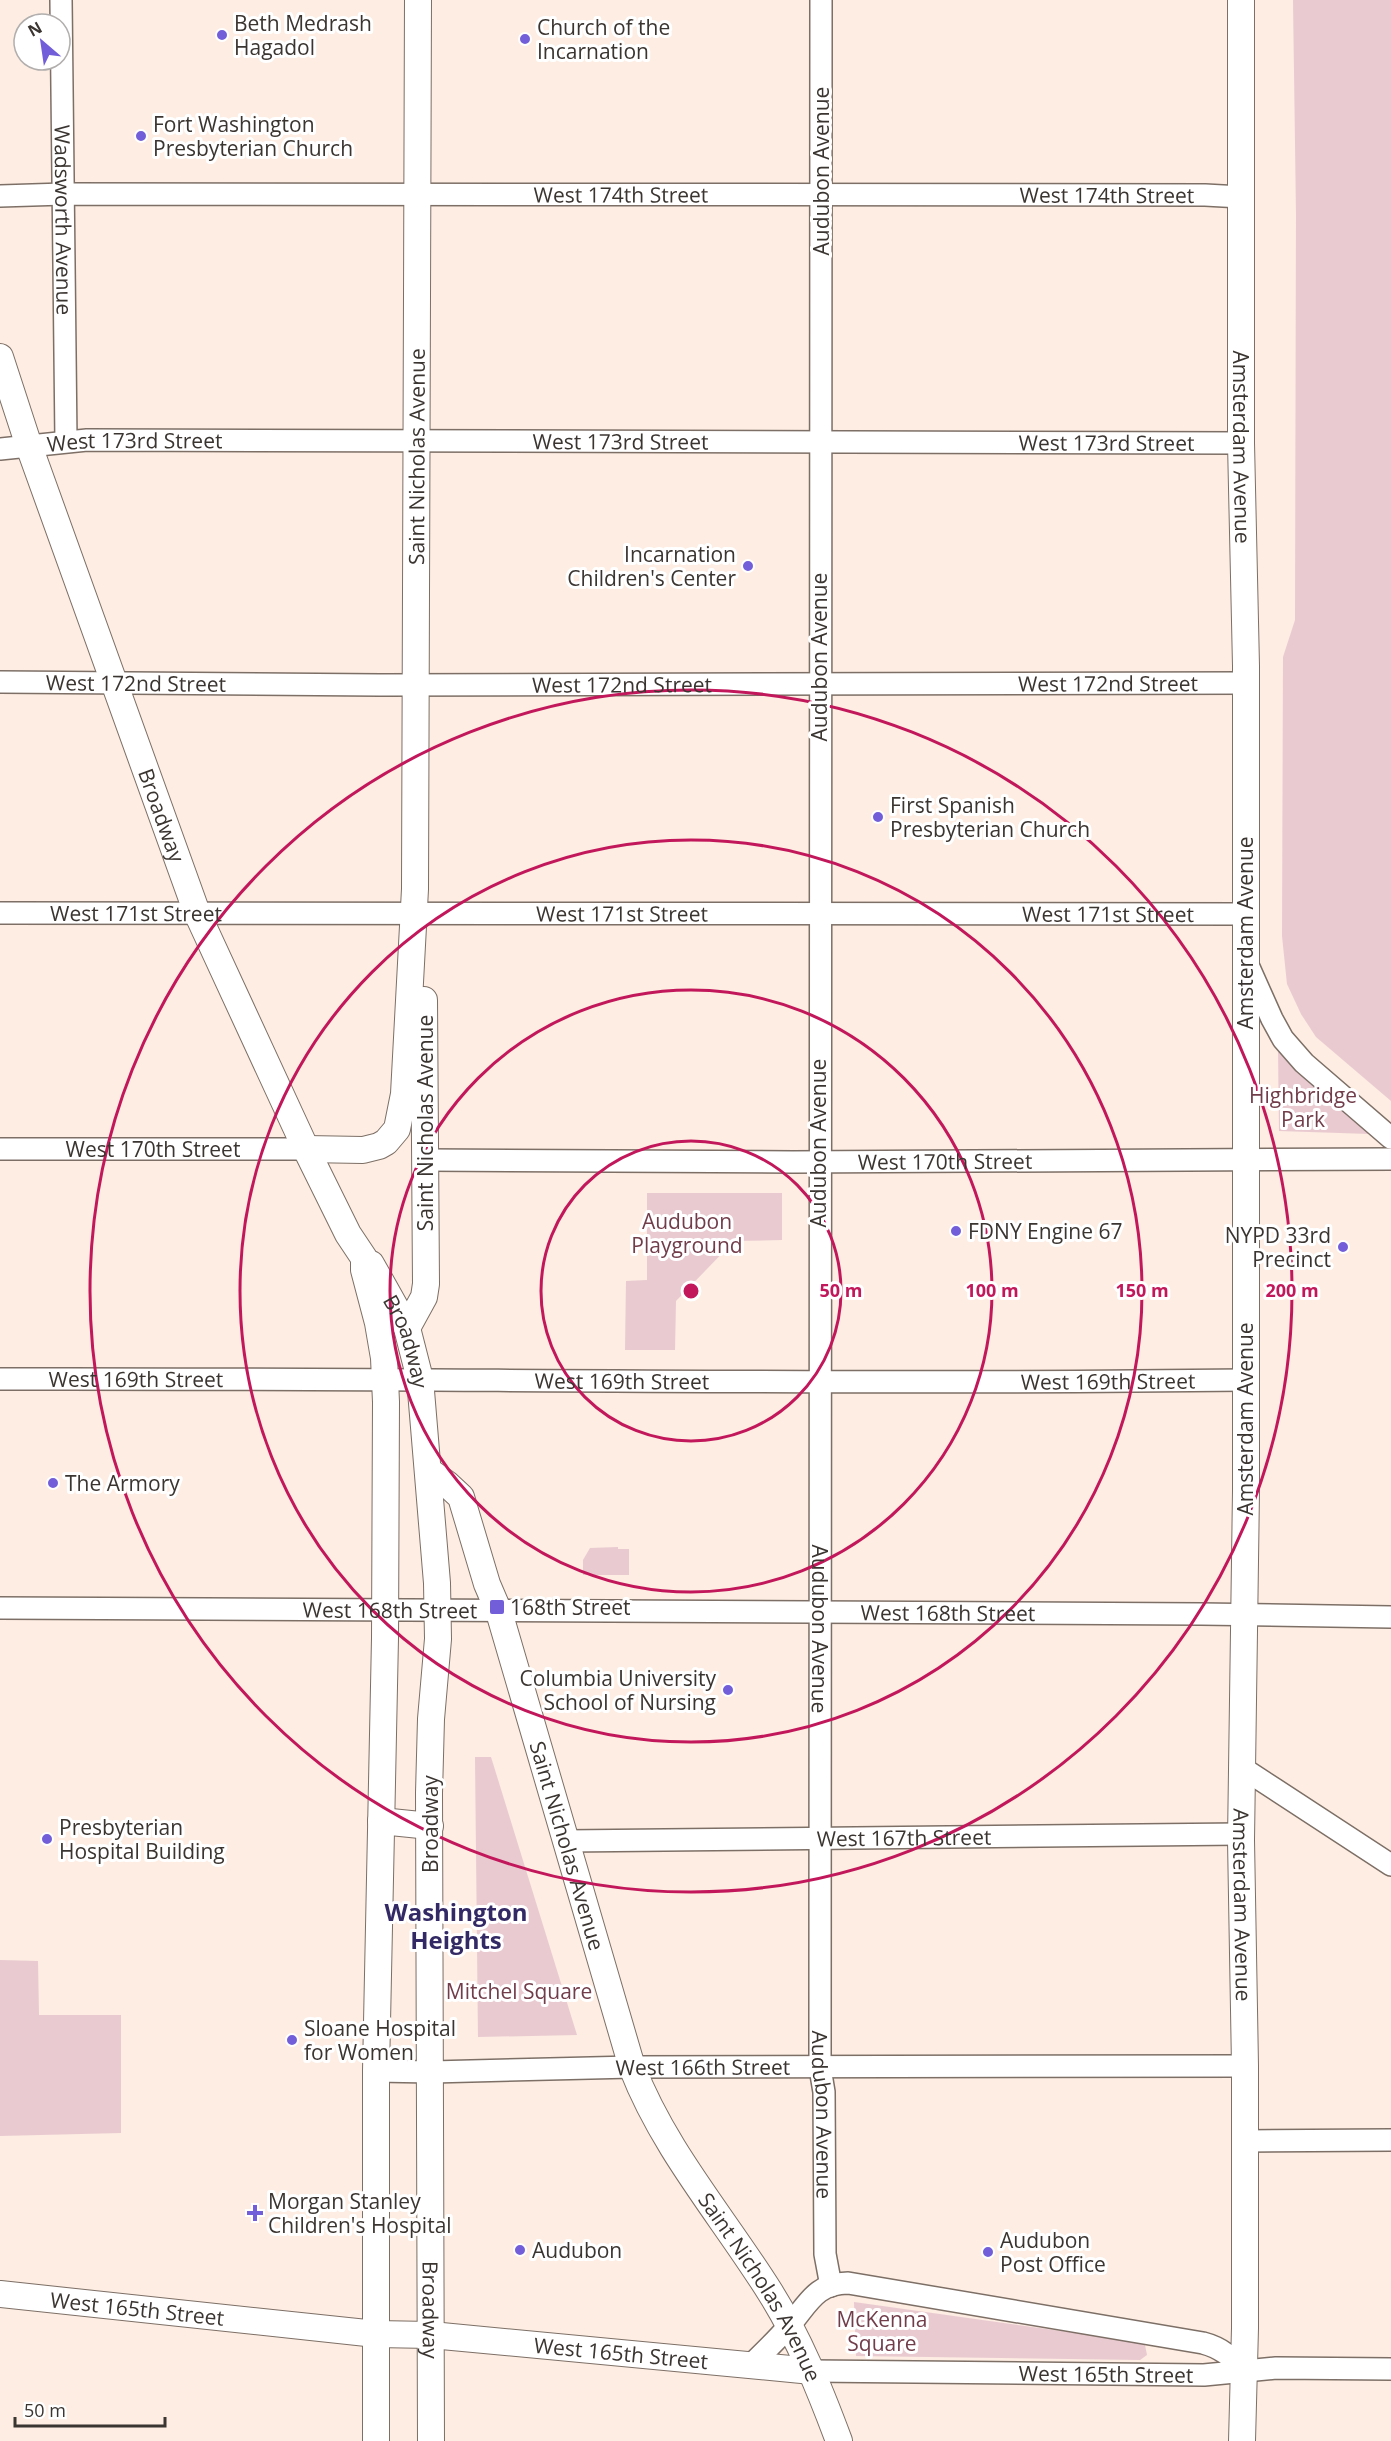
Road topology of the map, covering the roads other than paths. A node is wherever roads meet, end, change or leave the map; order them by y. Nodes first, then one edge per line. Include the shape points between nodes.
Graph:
1 (61, 0) edge
2 (418, 0) edge
3 (821, 0) edge
4 (1241, 0) edge
5 (417, 193) junction
6 (64, 194) junction
7 (821, 194) junction
8 (0, 196) edge
9 (1241, 197) junction
10 (0, 357) edge
11 (66, 441) junction
12 (417, 442) junction
13 (821, 442) junction
14 (1241, 443) junction
15 (29, 446) junction
16 (0, 449) edge
17 (0, 682) edge
18 (819, 683) junction
19 (1245, 683) junction
20 (115, 684) junction
21 (418, 685) junction
22 (818, 912) junction
23 (0, 913) edge
24 (197, 913) junction
25 (414, 914) junction
26 (1245, 914) junction
27 (1245, 958) junction
28 (1391, 1138) edge
29 (0, 1149) edge
30 (306, 1149) junction
31 (1391, 1159) edge
32 (426, 1160) junction
33 (1245, 1160) junction
34 (818, 1162) junction
35 (364, 1258) junction
36 (407, 1328) junction
37 (386, 1378) junction
38 (0, 1379) edge
39 (420, 1379) junction
40 (1245, 1380) junction
41 (820, 1383) junction
42 (429, 1471) junction
43 (0, 1608) edge
44 (385, 1611) junction
45 (438, 1611) junction
46 (499, 1612) junction
47 (821, 1612) junction
48 (1245, 1615) junction
49 (1391, 1617) edge
50 (1244, 1769) junction
51 (381, 1821) junction
52 (430, 1826) junction
53 (1241, 1834) junction
54 (819, 1838) junction
55 (566, 1840) junction
56 (1391, 1865) edge
57 (1245, 2066) junction
58 (632, 2067) junction
59 (820, 2068) junction
60 (376, 2071) junction
61 (432, 2072) junction
62 (1391, 2140) edge
63 (1245, 2141) junction
64 (831, 2286) junction
65 (0, 2294) edge
66 (788, 2327) junction
67 (376, 2334) junction
68 (431, 2335) junction
69 (751, 2365) junction
70 (1391, 2369) edge
71 (812, 2371) junction
72 (1245, 2371) junction
73 (376, 2441) edge
74 (431, 2441) edge
75 (839, 2441) edge
76 (1242, 2441) edge

1 - 6 street, Wadsworth Avenue
2 - 5 main road, Saint Nicholas Avenue
3 - 7 street, Audubon Avenue
4 - 9 main road, Amsterdam Avenue
5 - 6 street, West 174th Street
5 - 7 street, West 174th Street
5 - 12 main road, Saint Nicholas Avenue
6 - 8 street, West 174th Street
6 - 11 street, Wadsworth Avenue
7 - 9 street, West 174th Street
7 - 13 street, Audubon Avenue
9 - 14 main road, Amsterdam Avenue
10 - 15 main road, Broadway
11 - 12 street, West 173rd Street
11 - 15 street, West 173rd Street
12 - 13 street, West 173rd Street
12 - 21 main road, Saint Nicholas Avenue
13 - 14 street, West 173rd Street
13 - 18 street, Audubon Avenue
14 - 19 main road, Amsterdam Avenue
15 - 16 street, West 173rd Street
15 - 20 main road, Broadway
17 - 20 street, West 172nd Street
18 - 19 street, West 172nd Street
18 - 21 street, West 172nd Street
18 - 22 street, Audubon Avenue
19 - 26 main road, Amsterdam Avenue
20 - 21 street, West 172nd Street
20 - 24 main road, Broadway
21 - 25 main road, Saint Nicholas Avenue
22 - 25 street, West 171st Street
22 - 26 street, West 171st Street
22 - 34 street, Audubon Avenue
23 - 24 street, West 171st Street
24 - 25 street, West 171st Street
24 - 30 main road, Broadway
25 - 30 main road, Saint Nicholas Avenue via 404,1094 396,1129 386,1142 370,1149
25 - 32 main road, Saint Nicholas Avenue via 424,1003
26 - 27 main road, Amsterdam Avenue
27 - 28 street via 1284,1039 1304,1063
27 - 33 main road, Amsterdam Avenue
29 - 30 street, West 170th Street
30 - 35 main road, Broadway
31 - 33 street, West 170th Street
32 - 34 street, West 170th Street
32 - 36 main road, Saint Nicholas Avenue via 424,1297
33 - 34 street, West 170th Street
33 - 40 main road, Amsterdam Avenue
34 - 41 street, Audubon Avenue
35 - 36 main road, Broadway via 373,1265
35 - 37 main road, Broadway
36 - 39 main road, Broadway
37 - 38 street, West 169th Street
37 - 39 street, West 169th Street
37 - 44 main road, Broadway
39 - 41 street, West 169th Street
39 - 42 main road, Broadway
40 - 41 street, West 169th Street
40 - 48 main road, Amsterdam Avenue
41 - 47 street, Audubon Avenue
42 - 45 main road, Broadway
42 - 46 main road, Saint Nicholas Avenue via 461,1497
43 - 44 street, West 168th Street
44 - 45 street, West 168th Street
44 - 51 main road, Broadway
45 - 46 street, West 168th Street
45 - 52 main road, Broadway
46 - 47 street, West 168th Street
46 - 55 main road, Saint Nicholas Avenue
47 - 48 street, West 168th Street
47 - 54 street, Audubon Avenue
48 - 49 street, West 168th Street
48 - 50 main road, Amsterdam Avenue
50 - 53 main road, Amsterdam Avenue
50 - 56 street
51 - 52 main road
51 - 60 main road, Broadway
52 - 61 main road, Broadway
53 - 54 street, West 167th Street
53 - 57 main road, Amsterdam Avenue
54 - 55 street, West 167th Street
54 - 59 street, Audubon Avenue
55 - 58 main road, Saint Nicholas Avenue
57 - 59 street, West 166th Street
57 - 63 main road, Amsterdam Avenue
58 - 59 street, West 166th Street
58 - 61 street, West 166th Street
58 - 66 main road, Saint Nicholas Avenue via 665,2136 771,2293
59 - 64 street, Audubon Avenue via 824,2092 825,2254
60 - 61 street, West 166th Street
60 - 67 main road, Broadway
61 - 68 main road, Broadway
62 - 63 street
63 - 72 main road, Amsterdam Avenue
64 - 66 street via 812,2295
64 - 72 street, West 165th Street via 848,2283 1203,2343 1228,2354
65 - 67 main road, West 165th Street
66 - 69 street
66 - 71 main road, Saint Nicholas Avenue
67 - 68 main road, West 165th Street
67 - 73 main road, Broadway
68 - 69 main road, West 165th Street
68 - 74 main road, Broadway
69 - 71 main road, West 165th Street
70 - 72 street, West 165th Street
71 - 72 street, West 165th Street via 1204,2375
71 - 75 main road, Saint Nicholas Avenue
72 - 76 main road, Amsterdam Avenue

